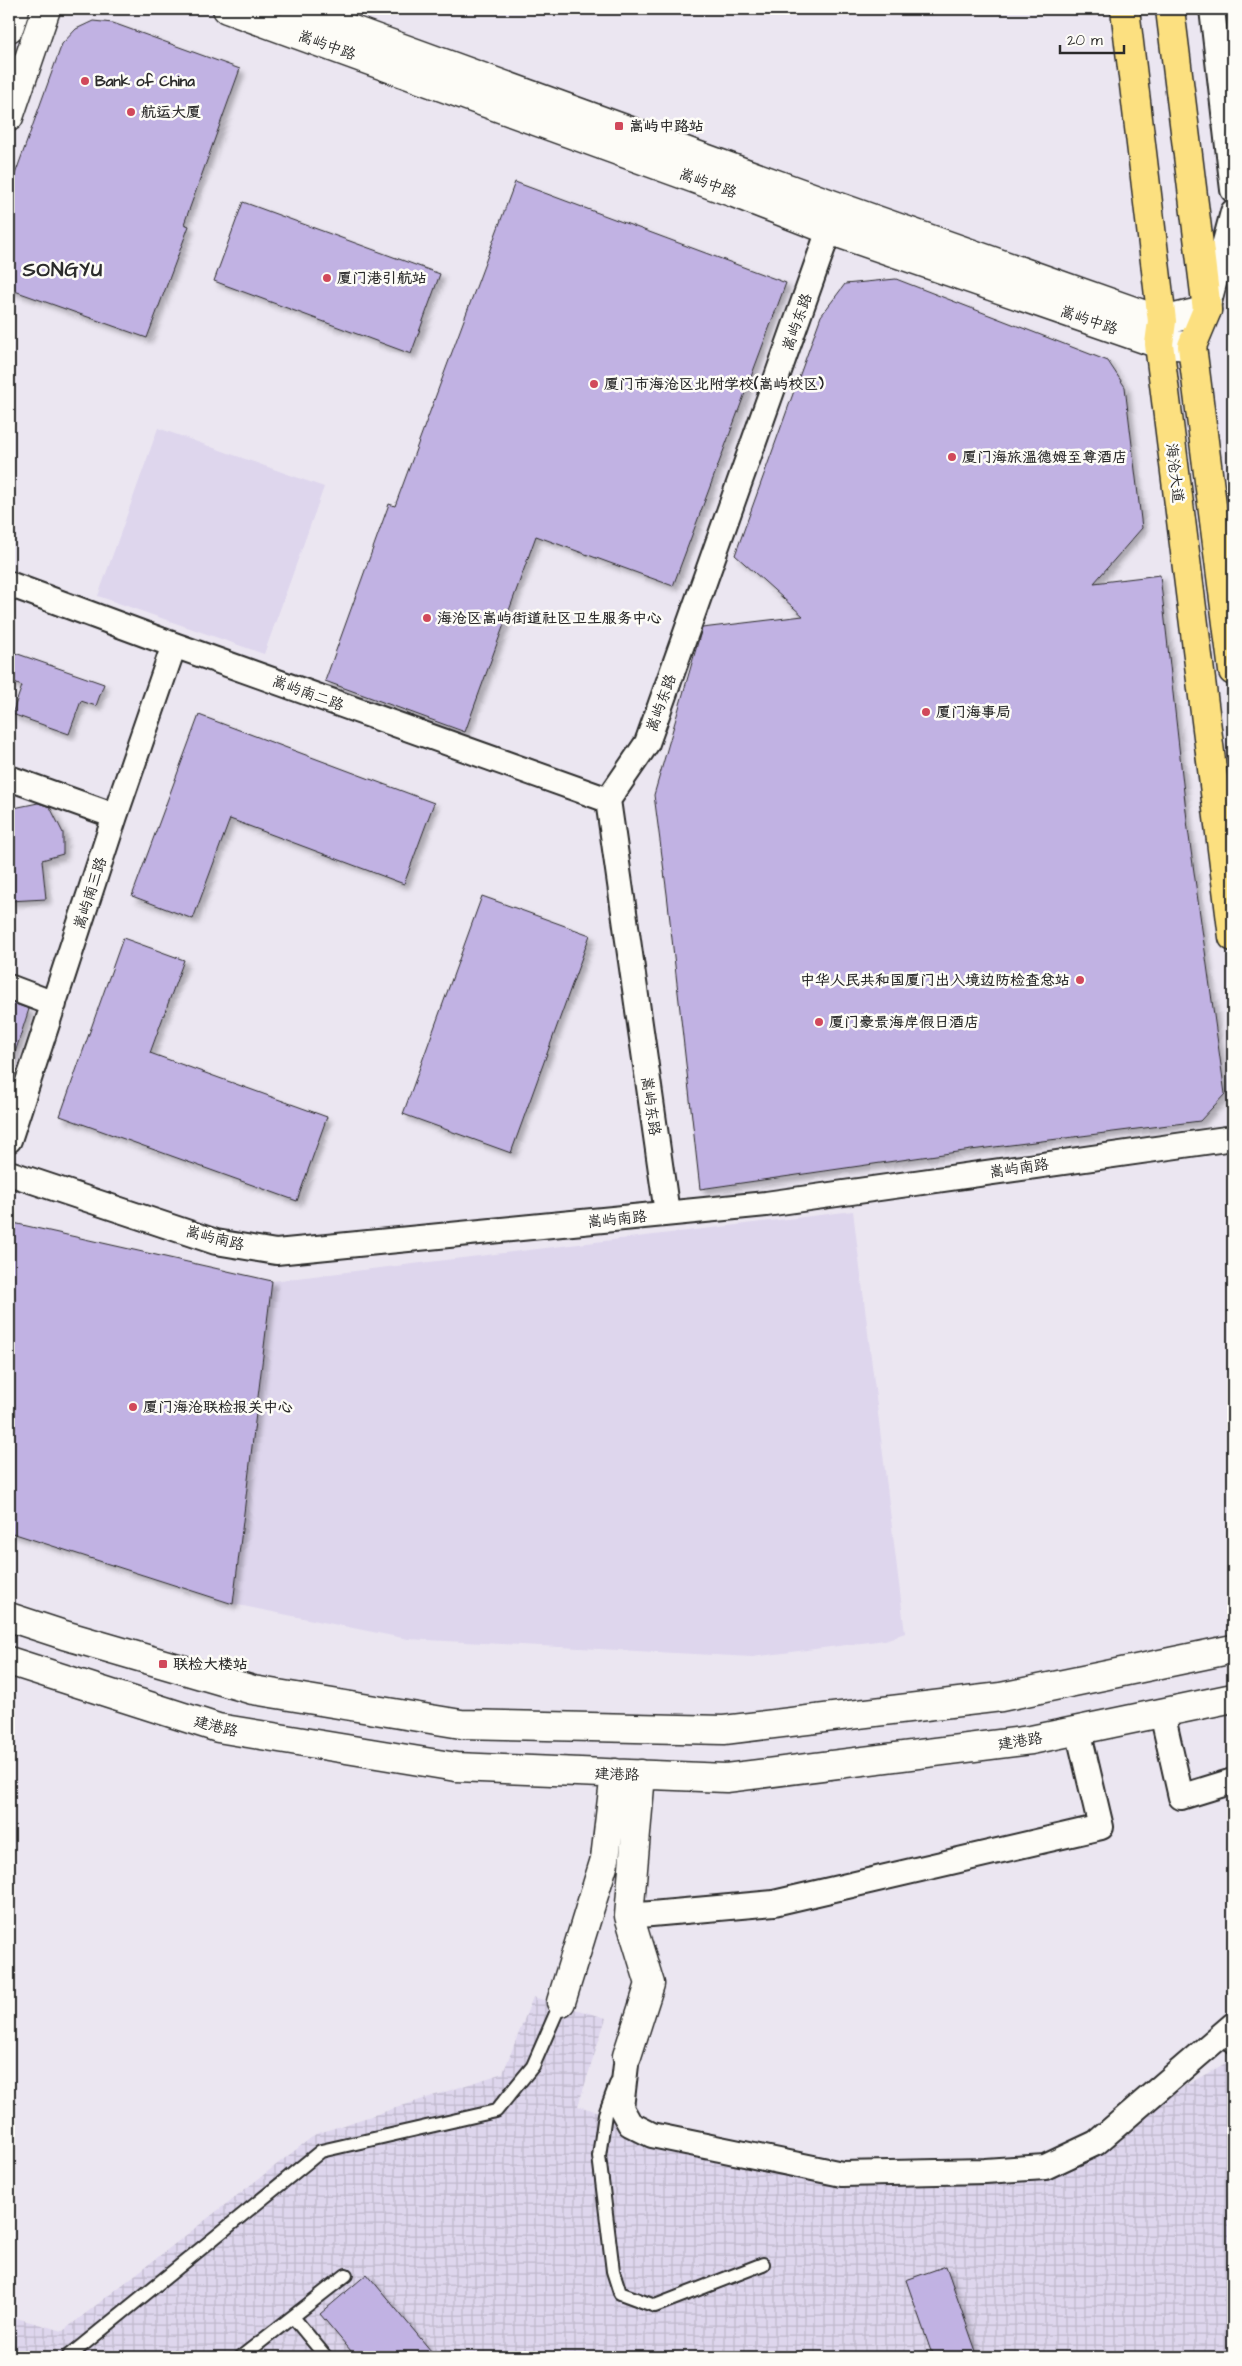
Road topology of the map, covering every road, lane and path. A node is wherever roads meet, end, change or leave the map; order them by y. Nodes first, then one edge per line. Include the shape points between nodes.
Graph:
1 (15, 9) edge
2 (46, 9) edge
3 (226, 9) edge
4 (294, 9) edge
5 (1125, 9) edge
6 (1170, 9) edge
7 (1212, 9) edge
8 (9, 28) edge
9 (9, 117) edge
10 (1233, 190) edge
11 (1233, 212) edge
12 (830, 217) junction
13 (1207, 310) junction
14 (1161, 332) junction
15 (1192, 346) junction
16 (9, 584) edge
17 (174, 645) junction
18 (1233, 670) edge
19 (9, 778) edge
20 (608, 800) junction
21 (115, 816) junction
22 (1233, 937) edge
23 (9, 987) edge
24 (54, 1004) junction
25 (1233, 1138) edge
26 (9, 1140) edge
27 (9, 1173) edge
28 (666, 1214) junction
29 (9, 1617) edge
30 (1233, 1649) edge
31 (9, 1661) edge
32 (1233, 1698) edge
33 (1162, 1713) junction
34 (1078, 1730) junction
35 (628, 1774) junction
36 (1233, 1781) edge
37 (629, 1916) junction
38 (561, 2002) joint
39 (1230, 2035) edge
40 (627, 2056) junction
41 (763, 2264) dead end
42 (346, 2275) dead end
43 (293, 2317) junction
44 (68, 2357) edge
45 (241, 2357) edge
46 (326, 2357) edge

1 - 8 main road
2 - 9 main road
3 - 12 main road, 嵩屿中路 via 734,193
4 - 12 main road, 嵩屿中路
5 - 14 main road, 海沧大道
6 - 13 main road
7 - 10 street
11 - 13 street
12 - 14 main road, 嵩屿中路
12 - 20 street, 嵩屿东路 via 647,743
13 - 14 main road
13 - 15 main road
14 - 15 main road, 嵩屿中路
14 - 22 main road, 海沧大道
15 - 18 main road
16 - 17 street, 嵩屿南二路
17 - 20 street, 嵩屿南二路
17 - 21 street, 嵩屿南三路
19 - 21 street
20 - 28 street, 嵩屿东路
21 - 24 street, 嵩屿南三路
23 - 24 street
24 - 26 street, 嵩屿南三路
25 - 28 street, 嵩屿南路 via 766,1204
27 - 28 street, 嵩屿南路 via 216,1242 276,1252
29 - 30 main road via 253,1690 470,1724 724,1730 1001,1697
31 - 35 main road, 建港路 via 218,1728 456,1768
32 - 33 main road, 建港路
33 - 34 main road, 建港路
33 - 36 street via 1181,1797
34 - 35 main road, 建港路 via 1031,1740 726,1778
34 - 37 street via 1102,1827 774,1903
35 - 37 main road
35 - 38 main road via 606,1859
37 - 40 main road via 650,1984
38 - 44 lane via 533,2066 496,2111 321,2151
39 - 40 street via 1096,2143 1045,2167 985,2171 842,2174 652,2135 630,2124 621,2108
40 - 41 lane via 605,2114 599,2156 613,2271 620,2294 654,2306
42 - 43 lane
43 - 45 lane
43 - 46 lane

